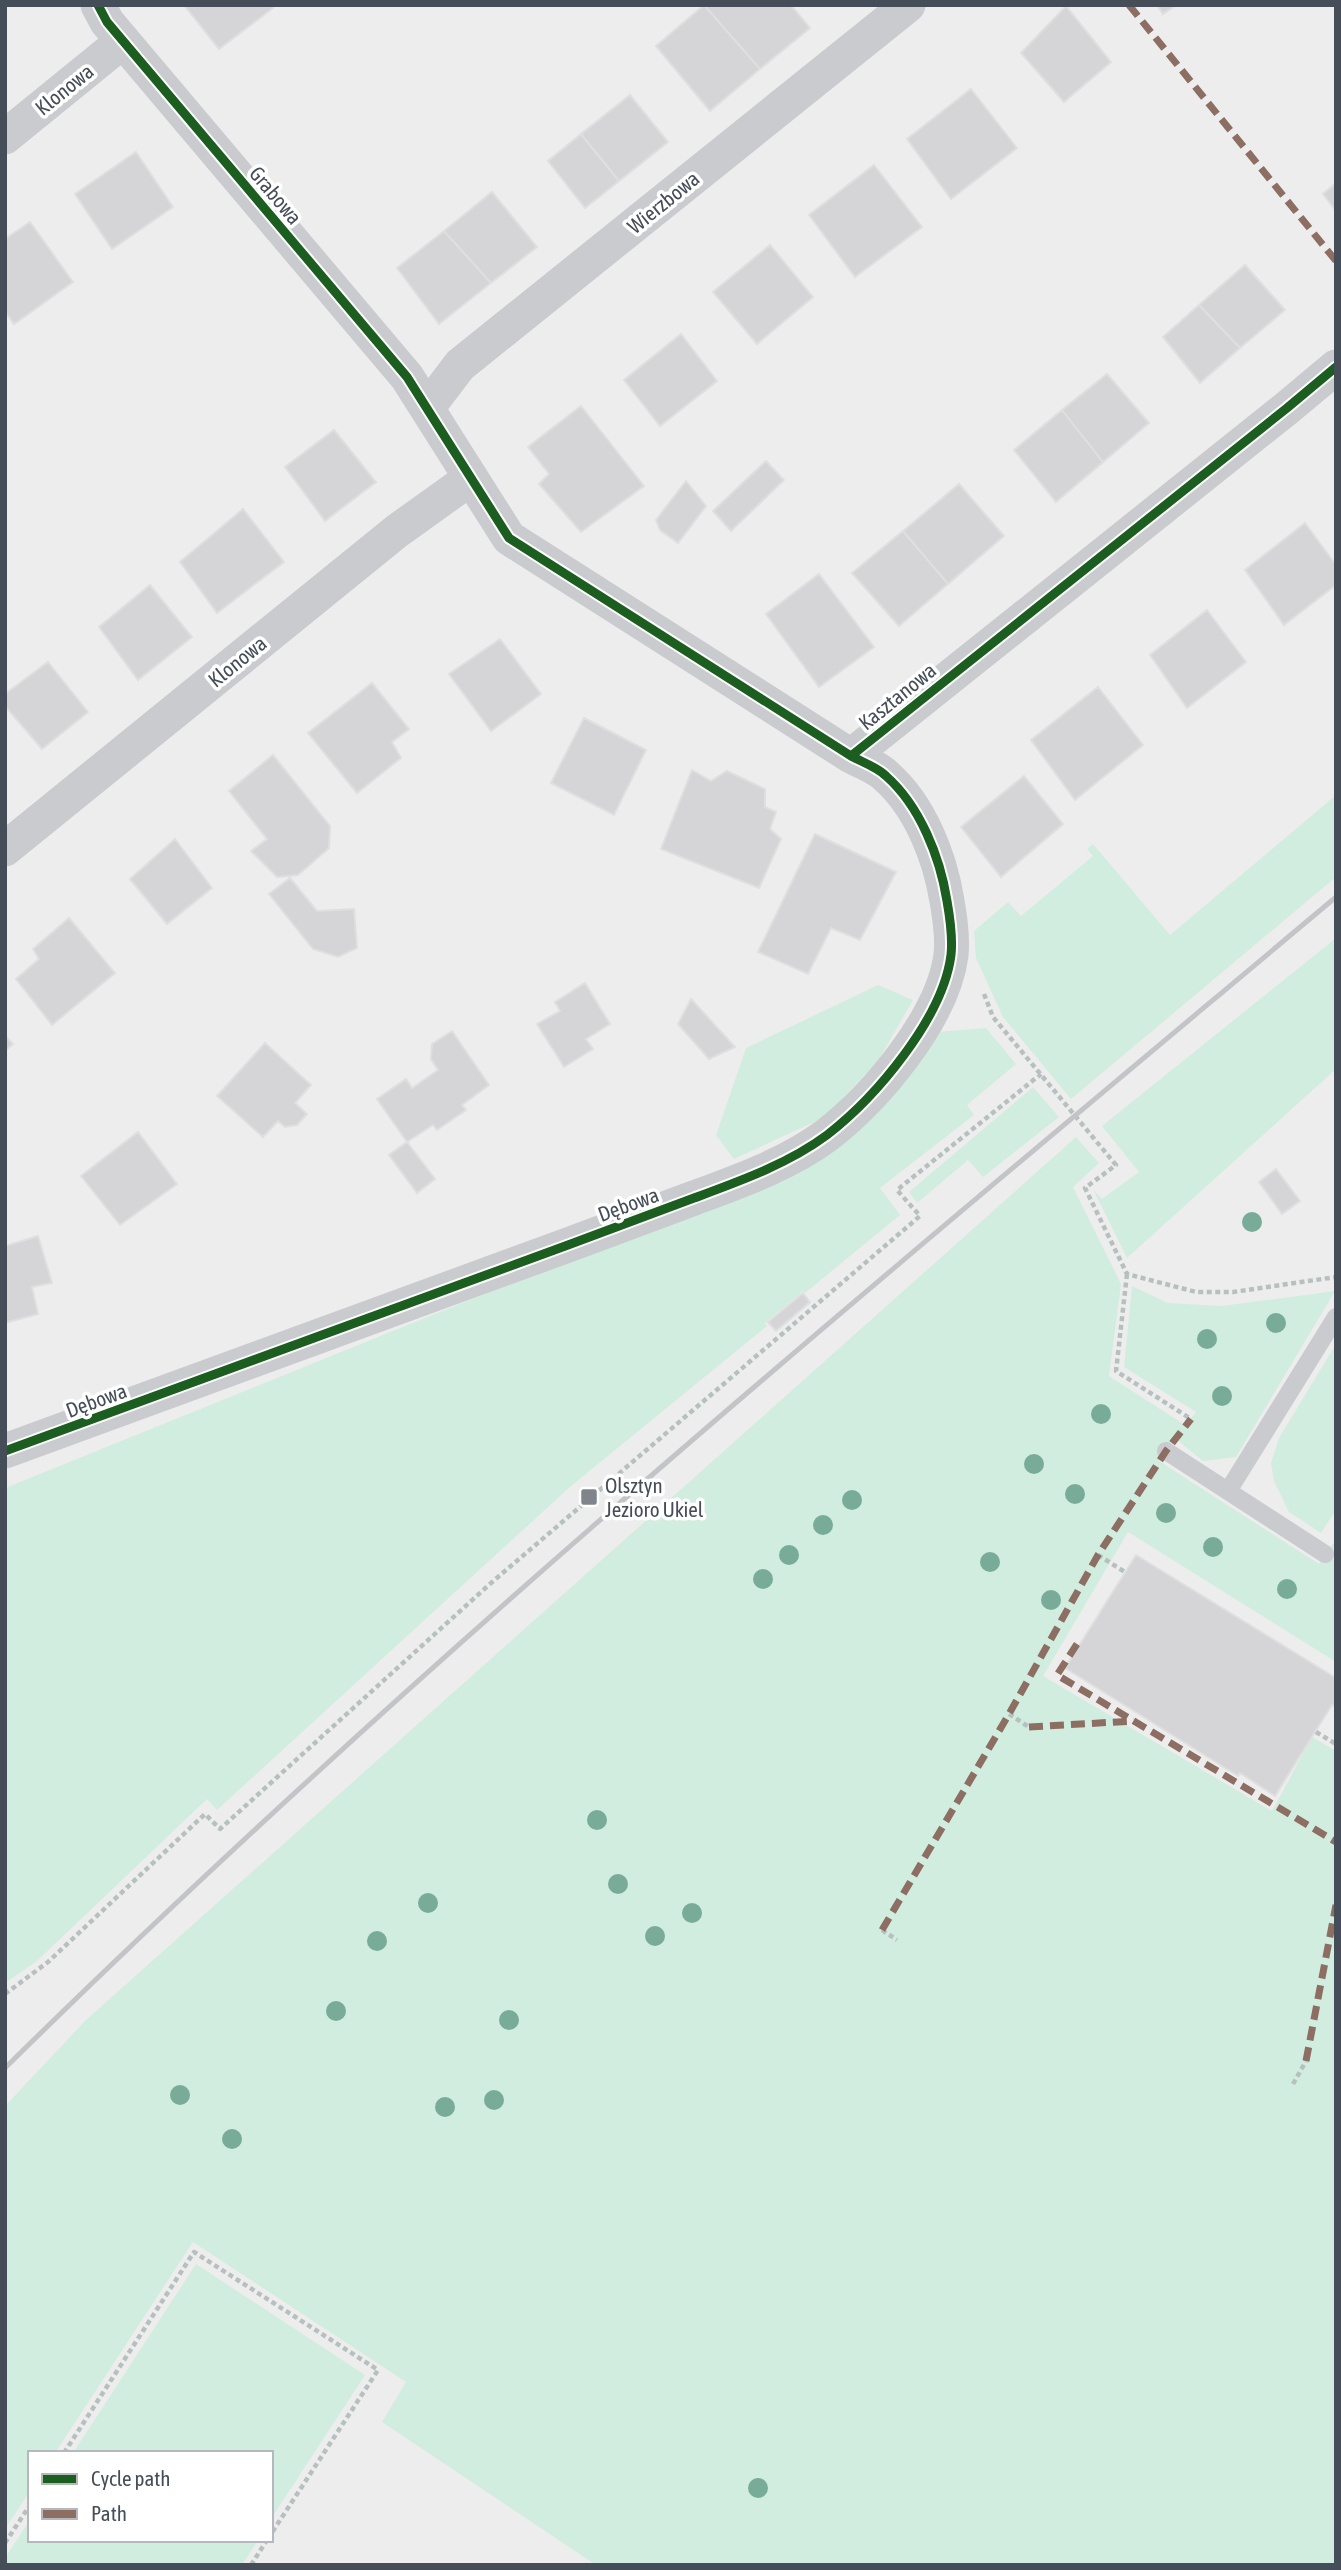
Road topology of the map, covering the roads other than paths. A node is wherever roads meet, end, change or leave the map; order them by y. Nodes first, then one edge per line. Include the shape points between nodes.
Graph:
1 (98, 5) edge
2 (908, 5) edge
3 (123, 41) junction
4 (5, 137) edge
5 (1336, 367) edge
6 (428, 407) junction
7 (471, 478) junction
8 (851, 756) junction
9 (5, 849) edge
10 (1336, 1317) edge
11 (5, 1451) edge
12 (1166, 1451) dead end
13 (1228, 1491) junction
14 (1325, 1554) dead end

1 - 3 street, Grabowa
2 - 6 street, Wierzbowa via 460,365
3 - 4 street, Klonowa
3 - 6 street, Grabowa
5 - 8 street, Kasztanowa
6 - 7 street, Kasztanowa
7 - 8 street, Kasztanowa via 509,538
7 - 9 street, Klonowa via 397,531
8 - 11 street, Dębowa via 885,775 924,828 946,893 951,954 937,1000 902,1056 829,1133 799,1154 725,1186
10 - 13 lane
12 - 13 lane
13 - 14 lane

